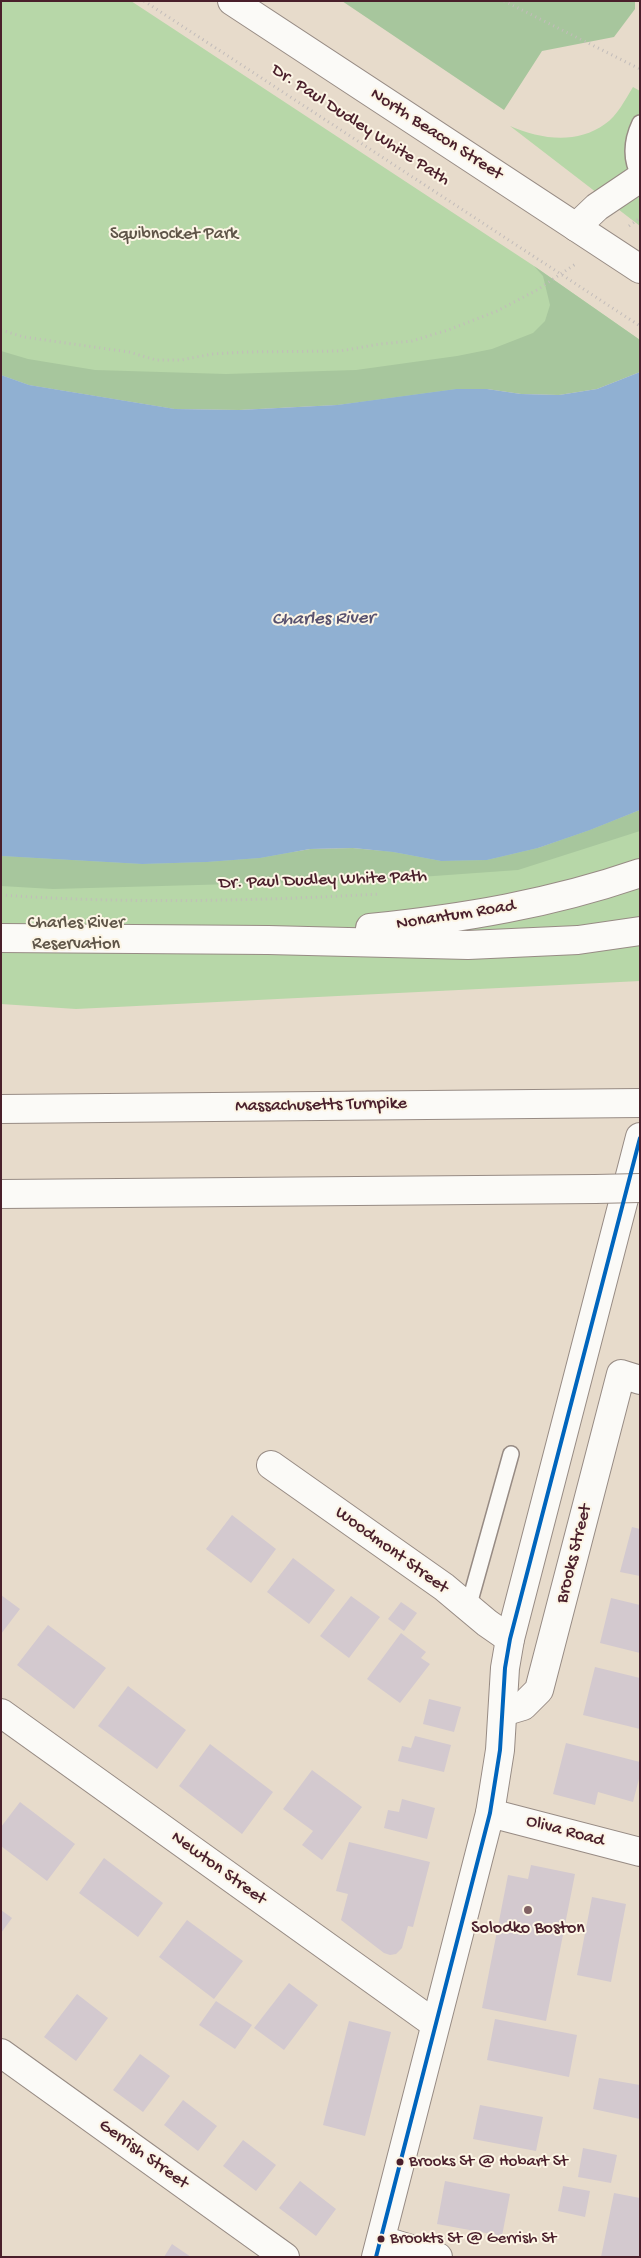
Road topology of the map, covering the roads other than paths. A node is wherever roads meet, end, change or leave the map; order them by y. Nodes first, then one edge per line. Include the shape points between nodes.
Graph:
1 (232, 1) edge
2 (640, 123) edge
3 (640, 178) edge
4 (576, 227) junction
5 (640, 269) edge
6 (640, 873) edge
7 (640, 931) edge
8 (1, 938) edge
9 (268, 940) junction
10 (629, 1103) edge
11 (1, 1109) edge
12 (640, 1137) edge
13 (640, 1188) edge
14 (1, 1194) edge
15 (630, 1377) edge
16 (511, 1454) dead end
17 (271, 1465) dead end
18 (468, 1608) junction
19 (510, 1639) junction
20 (503, 1712) junction
21 (1, 1713) edge
22 (490, 1813) junction
23 (640, 1852) edge
24 (435, 2024) junction
25 (1, 2053) edge
26 (378, 2248) edge
27 (285, 2257) edge
28 (438, 2257) edge

1 - 4 main road, North Beacon Street
2 - 3 lane via 632,148 635,169
3 - 4 main road
4 - 5 main road, North Beacon Street
6 - 9 main road, Nonantum Road via 563,898 507,910
7 - 9 main road, Nonantum Road via 516,944
8 - 9 main road, Nonantum Road
10 - 11 main road, Massachusetts Turnpike
12 - 19 main road
13 - 14 main road, bridge
15 - 20 main road, Brooks Street via 539,1690 529,1702
16 - 18 lane
17 - 18 main road, Woodmont Street
18 - 19 main road, Woodmont Street
19 - 20 main road via 504,1668
20 - 22 main road via 499,1765
21 - 24 main road, Newton Street
22 - 23 main road, Oliva Road
22 - 24 main road
24 - 26 main road
25 - 27 main road, Gerrish Street
26 - 28 main road

